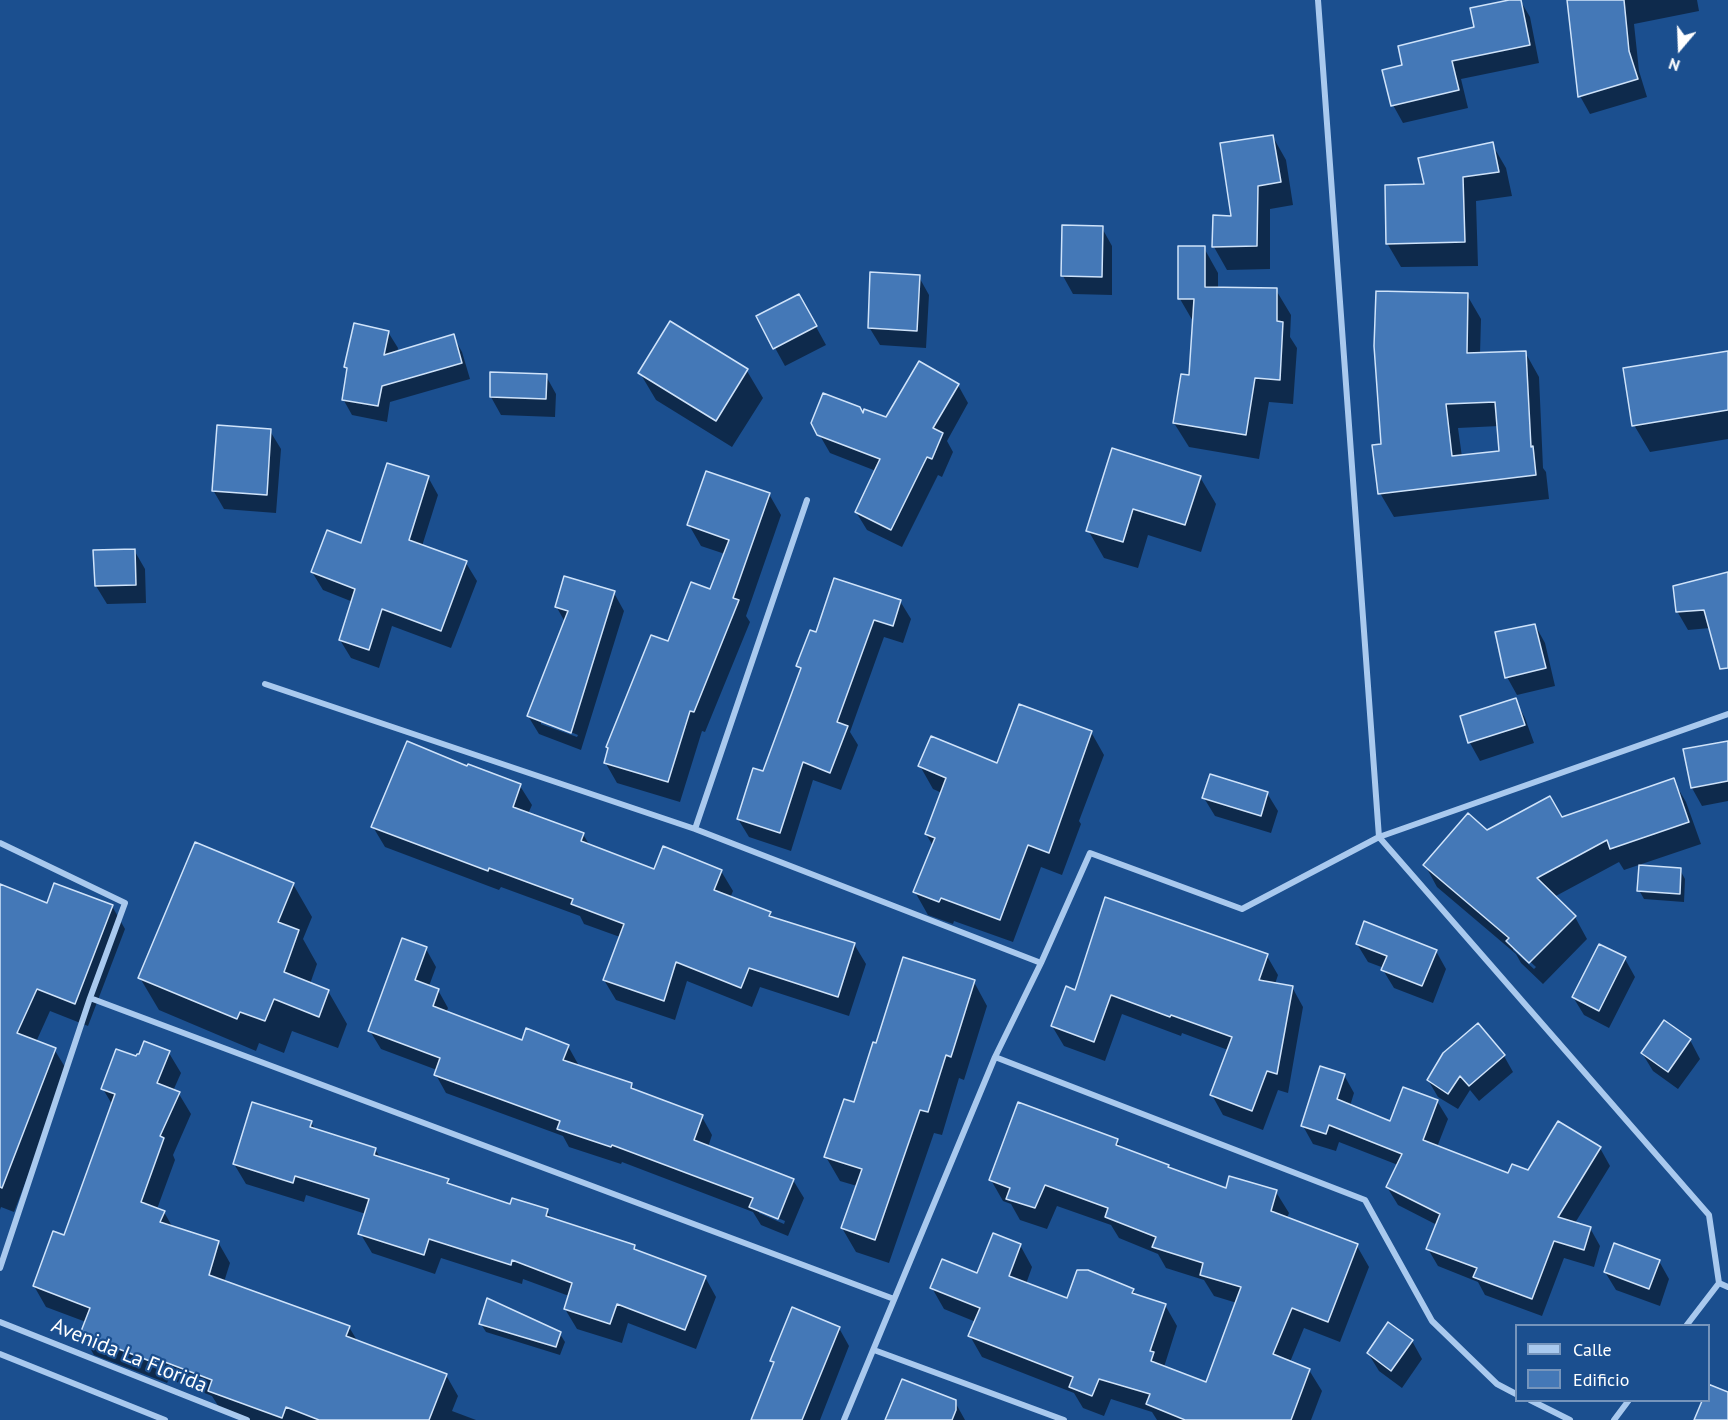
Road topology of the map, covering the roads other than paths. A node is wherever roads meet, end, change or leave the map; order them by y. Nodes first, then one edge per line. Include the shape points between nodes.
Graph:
1 (1318, 0) edge
2 (807, 500) dead end
3 (265, 684) dead end
4 (1728, 714) edge
5 (695, 829) junction
6 (1379, 837) junction
7 (0, 843) edge
8 (1041, 963) junction
9 (90, 998) junction
10 (995, 1057) junction
11 (0, 1268) edge
12 (1719, 1283) junction
13 (1728, 1287) edge
14 (894, 1299) junction
15 (0, 1322) edge
16 (1688, 1324) edge
17 (874, 1350) junction
18 (0, 1354) edge
19 (1515, 1393) edge
20 (1532, 1402) edge
21 (1628, 1402) edge
22 (165, 1420) edge
23 (247, 1420) edge
24 (844, 1420) edge
25 (1064, 1420) edge
26 (1570, 1420) edge
27 (1614, 1420) edge

1 - 6 street
2 - 5 street
3 - 5 street
4 - 6 street
5 - 8 street
6 - 8 street via 1242,909 1090,853
6 - 12 street via 1709,1215
7 - 9 street via 125,903
8 - 10 street
9 - 11 street
9 - 14 street
10 - 14 street
10 - 19 street via 1365,1200 1432,1321 1497,1384
12 - 13 street
12 - 16 street
14 - 17 street
15 - 23 street, Avenida La Florida
17 - 24 street
17 - 25 street
18 - 22 street
20 - 26 street
21 - 27 street

